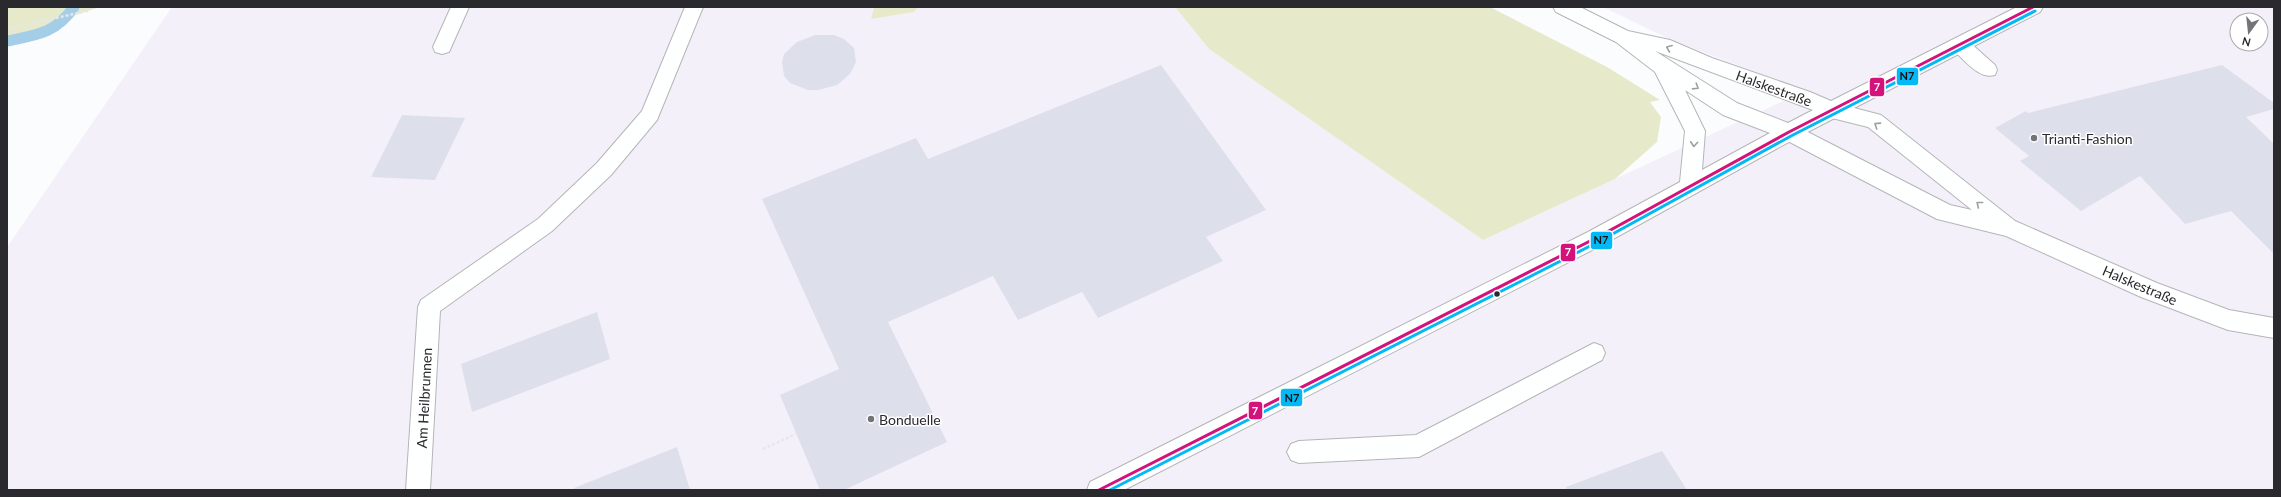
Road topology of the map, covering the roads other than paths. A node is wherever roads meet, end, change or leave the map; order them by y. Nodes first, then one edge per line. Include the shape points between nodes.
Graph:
1 (460, 7) edge
2 (694, 7) edge
3 (1563, 7) edge
4 (2033, 7) edge
5 (1623, 37) junction
6 (1960, 45) junction
7 (442, 47) dead end
8 (1663, 67) junction
9 (1988, 70) dead end
10 (1831, 110) junction
11 (1789, 132) junction
12 (1690, 184) junction
13 (2010, 228) junction
14 (2274, 328) edge
15 (1594, 353) dead end
16 (1299, 452) dead end
17 (418, 490) edge
18 (1099, 490) edge

1 - 7 lane
2 - 17 lane, Am Heilbrunnen via 650,115 604,169 545,225 429,307
3 - 5 street, Halskestraße
4 - 6 street
5 - 8 street, Halskestraße
10 -> 5 street, Halskestraße via 1803,97 1704,63 1663,45
6 - 9 lane
6 - 10 street
8 -> 11 street, Halskestraße via 1730,109
8 -> 12 street, Halskestraße via 1695,131
10 - 11 street
13 -> 10 street, Halskestraße via 1874,122
11 - 12 street
11 - 13 street, Halskestraße via 1945,213
12 - 18 street via 1596,238
13 - 14 street, Halskestraße via 2149,290 2228,320
15 - 16 lane via 1419,446

